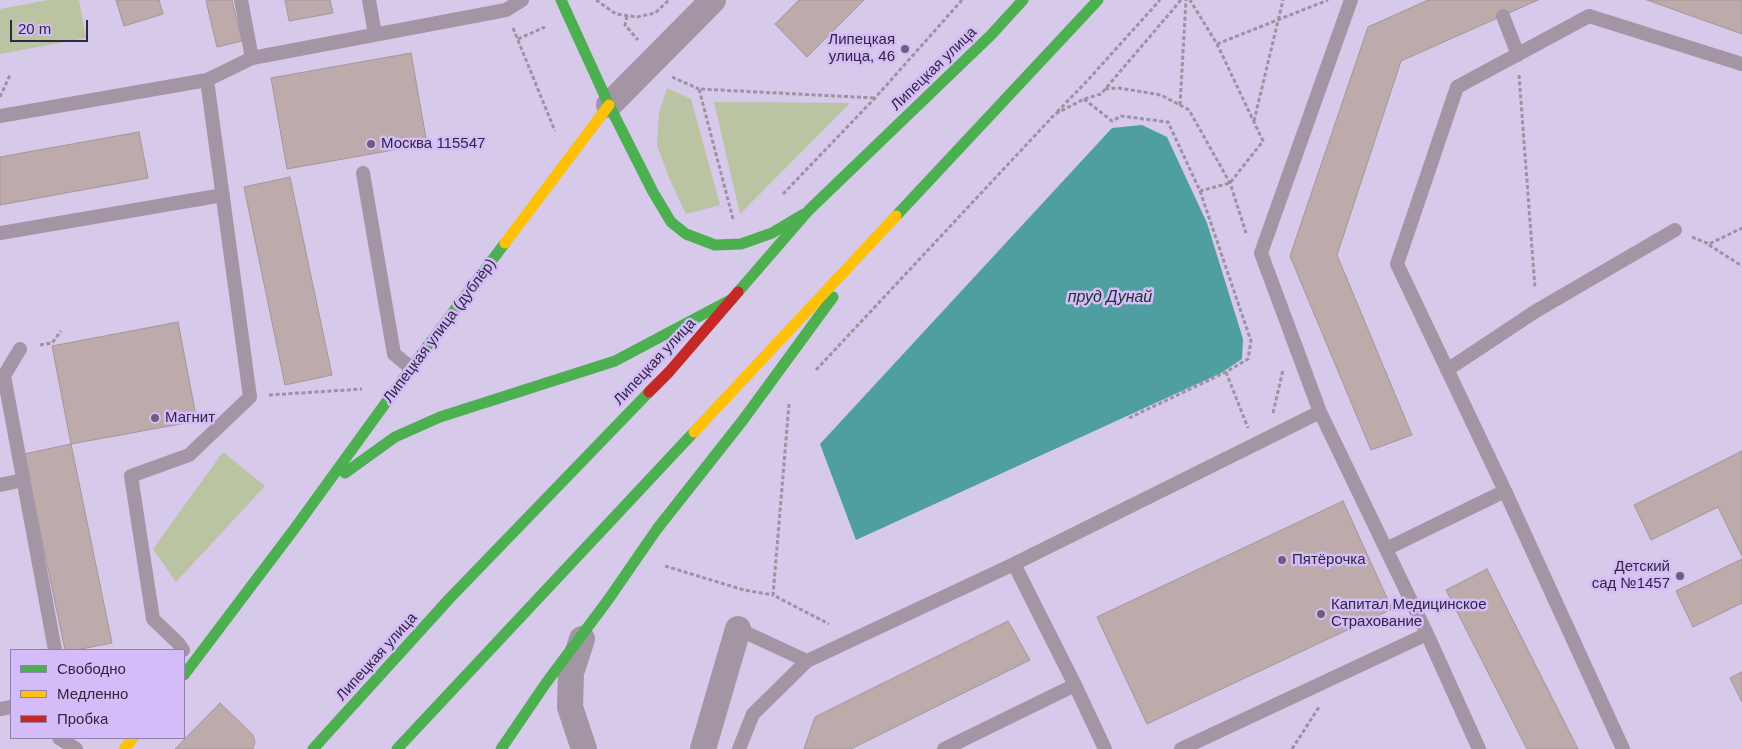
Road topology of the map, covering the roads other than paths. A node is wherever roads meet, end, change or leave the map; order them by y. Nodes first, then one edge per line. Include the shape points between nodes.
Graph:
1 (242, 0) edge
2 (369, 0) edge
3 (522, 0) edge
4 (561, 0) edge
5 (713, 0) edge
6 (1023, 0) edge
7 (1098, 0) edge
8 (1351, 0) edge
9 (1503, 16) dead end
10 (375, 34) junction
11 (1518, 55) junction
12 (252, 58) junction
13 (1742, 64) edge
14 (206, 80) junction
15 (610, 105) junction
16 (0, 116) edge
17 (363, 173) dead end
18 (223, 195) junction
19 (809, 210) junction
20 (1675, 230) road end
21 (0, 233) edge
22 (878, 235) junction
23 (734, 298) junction
24 (20, 348) road end
25 (411, 368) junction
26 (1447, 370) junction
27 (2, 376) edge
28 (1320, 412) junction
29 (23, 480) junction
30 (0, 485) edge
31 (1505, 491) junction
32 (295, 528) junction
33 (1386, 549) junction
34 (1014, 564) junction
35 (738, 630) joint
36 (584, 632) junction
37 (1427, 634) junction
38 (55, 649) edge
39 (182, 649) edge
40 (807, 661) junction
41 (188, 670) edge
42 (1076, 685) junction
43 (61, 739) edge
44 (132, 739) edge
45 (74, 745) edge
46 (124, 749) edge
47 (313, 749) edge
48 (396, 749) edge
49 (501, 749) edge
50 (584, 749) edge
51 (703, 749) edge
52 (738, 749) edge
53 (944, 749) edge
54 (1105, 749) edge
55 (1181, 749) edge
56 (1479, 749) edge
57 (1623, 749) edge

1 - 12 lane
2 - 10 lane
3 - 10 lane via 506,10
4 - 15 street
5 - 15 street, Липецкая улица (дублёр)
6 - 19 street, Липецкая улица via 991,35
7 - 22 street
8 - 28 lane via 1261,253
9 - 11 lane
10 - 12 lane
11 - 13 lane via 1589,16
11 - 26 lane via 1457,87 1397,264
12 - 14 lane
14 - 16 lane
14 - 18 lane
15 - 19 street via 662,207 671,222 686,234 715,246 741,244 772,233
15 - 25 street, Липецкая улица (дублёр)
17 - 25 lane via 394,354
18 - 21 lane
18 - 39 lane via 250,397 189,455 131,476 152,619
19 - 23 street, Липецкая улица
20 - 26 lane via 1536,311
22 - 36 street via 743,420 657,529
22 - 48 street
23 - 32 street via 615,361 440,417 396,436 344,474
23 - 47 street, Липецкая улица via 669,372 450,598
24 - 27 lane
25 - 32 street, Липецкая улица (дублёр)
26 - 31 lane
27 - 29 lane
28 - 33 lane
28 - 34 lane
29 - 30 lane
29 - 38 lane
31 - 33 lane
31 - 57 lane
32 - 41 street, Липецкая улица (дублёр)
33 - 37 lane
34 - 40 lane
34 - 42 lane
35 - 40 lane
35 - 51 street
36 - 49 street
36 - 50 street via 571,673 570,707
37 - 55 lane
37 - 56 lane
40 - 52 lane via 753,714
42 - 53 lane
42 - 54 lane
43 - 45 lane
44 - 46 street

